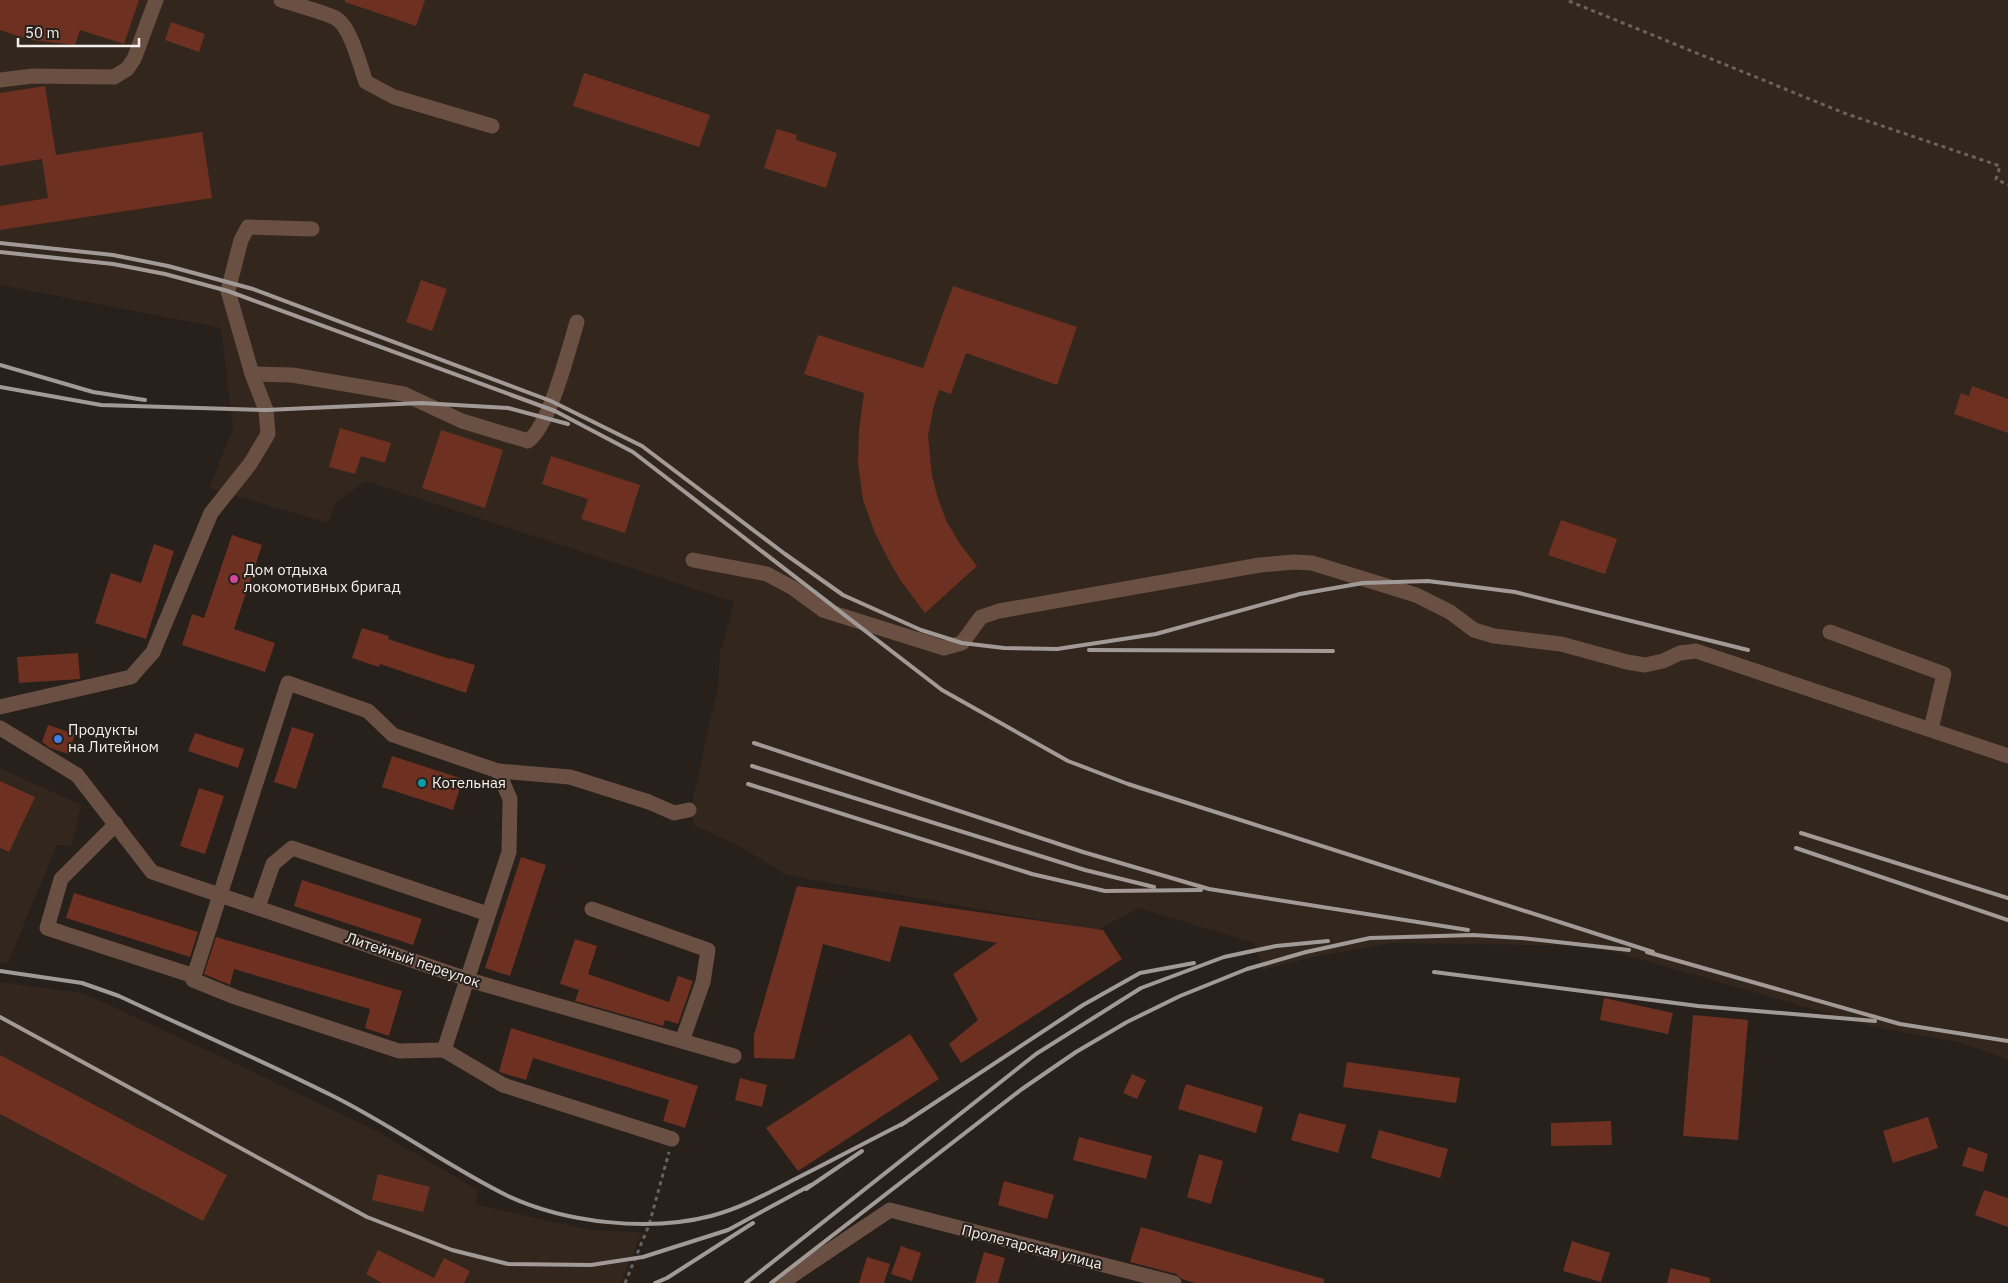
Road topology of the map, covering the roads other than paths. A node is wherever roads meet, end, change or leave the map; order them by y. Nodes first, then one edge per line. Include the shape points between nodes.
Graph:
1 (156, 0) edge
2 (281, 0) edge
3 (0, 80) edge
4 (492, 126) dead end
5 (312, 229) dead end
6 (577, 322) dead end
7 (252, 374) junction
8 (693, 560) dead end
9 (1830, 632) dead end
10 (0, 707) edge
11 (0, 728) edge
12 (1931, 730) junction
13 (2008, 756) edge
14 (498, 771) junction
15 (689, 810) dead end
16 (116, 824) junction
17 (220, 895) junction
18 (258, 907) junction
19 (592, 909) dead end
20 (488, 914) junction
21 (194, 976) junction
22 (467, 978) junction
23 (682, 1041) junction
24 (444, 1050) junction
25 (734, 1056) dead end
26 (672, 1139) road end
27 (781, 1283) edge
28 (1174, 1283) edge

1 - 3 street via 134,59 128,69 114,77 33,76
2 - 4 street via 337,19 355,46 366,82 394,97
5 - 7 street via 248,226 242,240 228,291
6 - 7 street via 546,418 536,435 528,441 462,421 404,394 292,375
7 - 10 street via 266,410 268,434 250,464 211,513 153,652 131,677
8 - 12 street via 767,574 794,588 823,610 944,648 962,642 981,617 999,611 1260,565 1312,563 1416,595 1450,612 1474,630 1494,636 1562,644 1645,665 1696,651
9 - 12 street via 1944,674
11 - 16 street, Литейный переулок via 77,775
12 - 13 street
14 - 15 street via 570,777 674,813
14 - 17 street via 393,735 368,711 288,683
14 - 20 street via 510,799 509,852
16 - 17 street, Литейный переулок via 152,872
16 - 21 street via 61,879 47,928
17 - 18 street, Литейный переулок
17 - 21 street
18 - 20 street via 273,864 292,848
18 - 22 street, Литейный переулок
19 - 23 street via 708,950 703,982
20 - 22 street
21 - 24 street via 193,980 235,997 399,1051
22 - 23 street, Литейный переулок
22 - 24 street
23 - 25 street, Литейный переулок
24 - 26 street via 503,1085
27 - 28 street, Пролетарская улица via 890,1210

